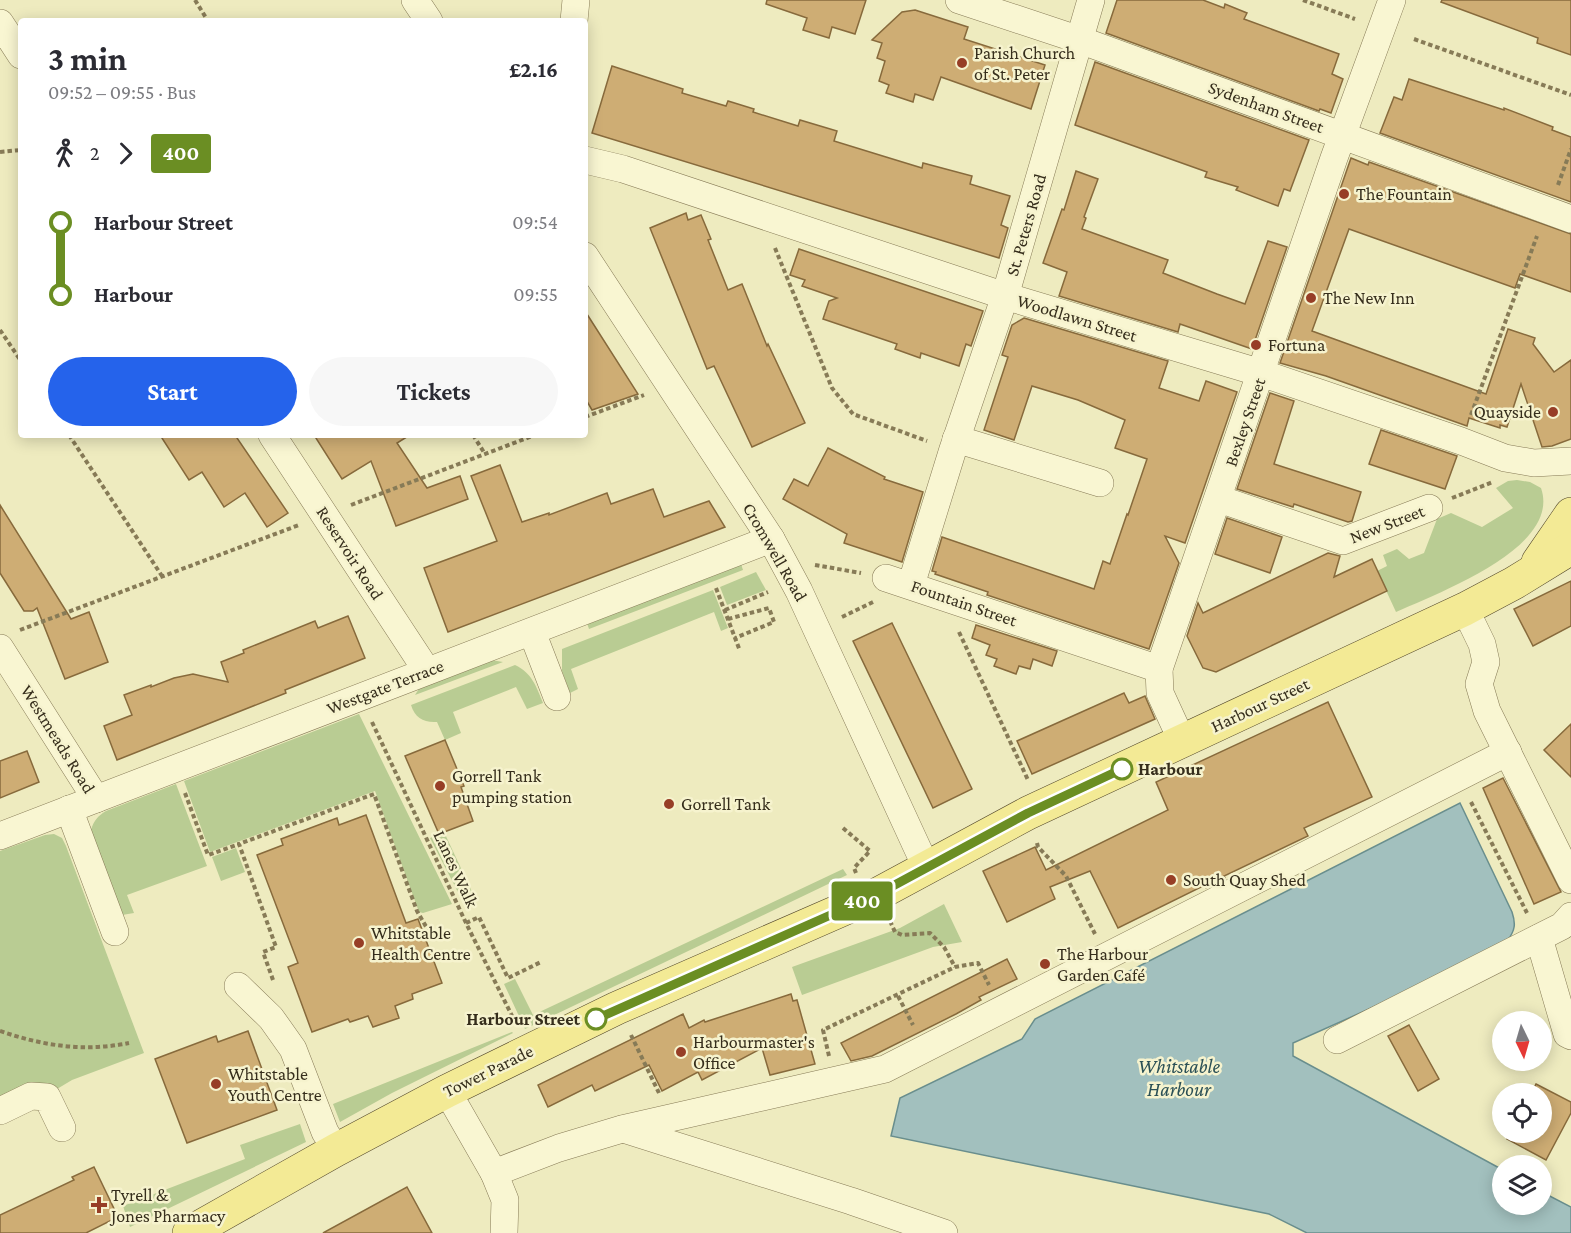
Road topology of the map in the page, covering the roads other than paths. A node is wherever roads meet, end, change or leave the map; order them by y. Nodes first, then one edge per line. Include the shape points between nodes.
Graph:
1 (415, 0) edge
2 (576, 0) edge
3 (959, 0) edge
4 (1092, 0) edge
5 (1392, 0) edge
6 (427, 18) edge
7 (574, 18) edge
8 (0, 22) edge
9 (1080, 40) junction
10 (18, 50) edge
11 (1342, 135) junction
12 (588, 161) edge
13 (1559, 214) edge
14 (588, 261) edge
15 (1005, 296) junction
16 (1262, 373) junction
17 (274, 438) edge
18 (955, 444) junction
19 (1571, 461) edge
20 (1100, 483) dead end
21 (1219, 499) junction
22 (1429, 508) road end
23 (1571, 514) edge
24 (771, 539) junction
25 (1571, 548) edge
26 (1530, 573) junction
27 (898, 581) joint
28 (1465, 609) junction
29 (532, 632) junction
30 (5, 640) edge
31 (1159, 669) junction
32 (427, 671) junction
33 (557, 697) dead end
34 (1182, 741) junction
35 (1508, 752) junction
36 (96, 799) junction
37 (69, 809) junction
38 (0, 836) edge
39 (927, 869) junction
40 (1570, 878) edge
41 (1571, 916) edge
42 (115, 932) dead end
43 (1539, 938) junction
44 (238, 986) dead end
45 (1571, 1036) edge
46 (1337, 1040) dead end
47 (447, 1090) junction
48 (0, 1111) edge
49 (62, 1128) dead end
50 (622, 1129) junction
51 (336, 1150) junction
52 (494, 1173) junction
53 (189, 1233) edge
54 (504, 1233) edge
55 (944, 1233) edge

1 - 6 street
2 - 7 street
3 - 9 street, Sydenham Street
4 - 9 street, St. Peters Road
5 - 11 street, Bexley Street
8 - 10 street
9 - 11 street, Sydenham Street
9 - 15 street, St. Peters Road
11 - 13 street, Sydenham Street
11 - 16 street, Bexley Street
12 - 15 street, Woodlawn Street
14 - 24 street, Cromwell Road
15 - 16 street, Woodlawn Street
15 - 18 street, St. Peters Road
16 - 19 street, Woodlawn Street via 1505,458 1534,463
16 - 21 street, Bexley Street
17 - 32 street, Reservoir Road
18 - 20 street
18 - 27 street, St. Peters Road
21 - 22 street, New Street via 1343,541
21 - 31 street, Bexley Street
23 - 26 main road, Harbour Street
24 - 29 street, Westgate Terrace
24 - 39 street, Cromwell Road
25 - 26 main road
26 - 28 main road, Harbour Street
27 - 31 street, Fountain Street
28 - 34 main road, Harbour Street
28 - 35 street via 1486,662 1479,684 1487,711
29 - 32 street, Westgate Terrace
29 - 33 street
30 - 36 street, Westmeads Road
31 - 34 street, Bexley Street via 1160,693
32 - 36 street, Westgate Terrace
34 - 39 main road, Harbour Street via 1028,813
35 - 40 street
35 - 50 street via 885,1069
36 - 37 street, Westgate Terrace
37 - 38 street, Westgate Terrace
37 - 42 street
39 - 47 main road, Tower Parade
41 - 43 street via 1562,926
43 - 45 street via 1567,1034
43 - 46 street
44 - 51 street via 271,1018 293,1049 325,1132
47 - 51 main road, Tower Parade
47 - 52 street
48 - 49 street via 31,1096 46,1097
50 - 52 street
50 - 55 street
51 - 53 main road, Tower Parade
52 - 54 street via 505,1200

